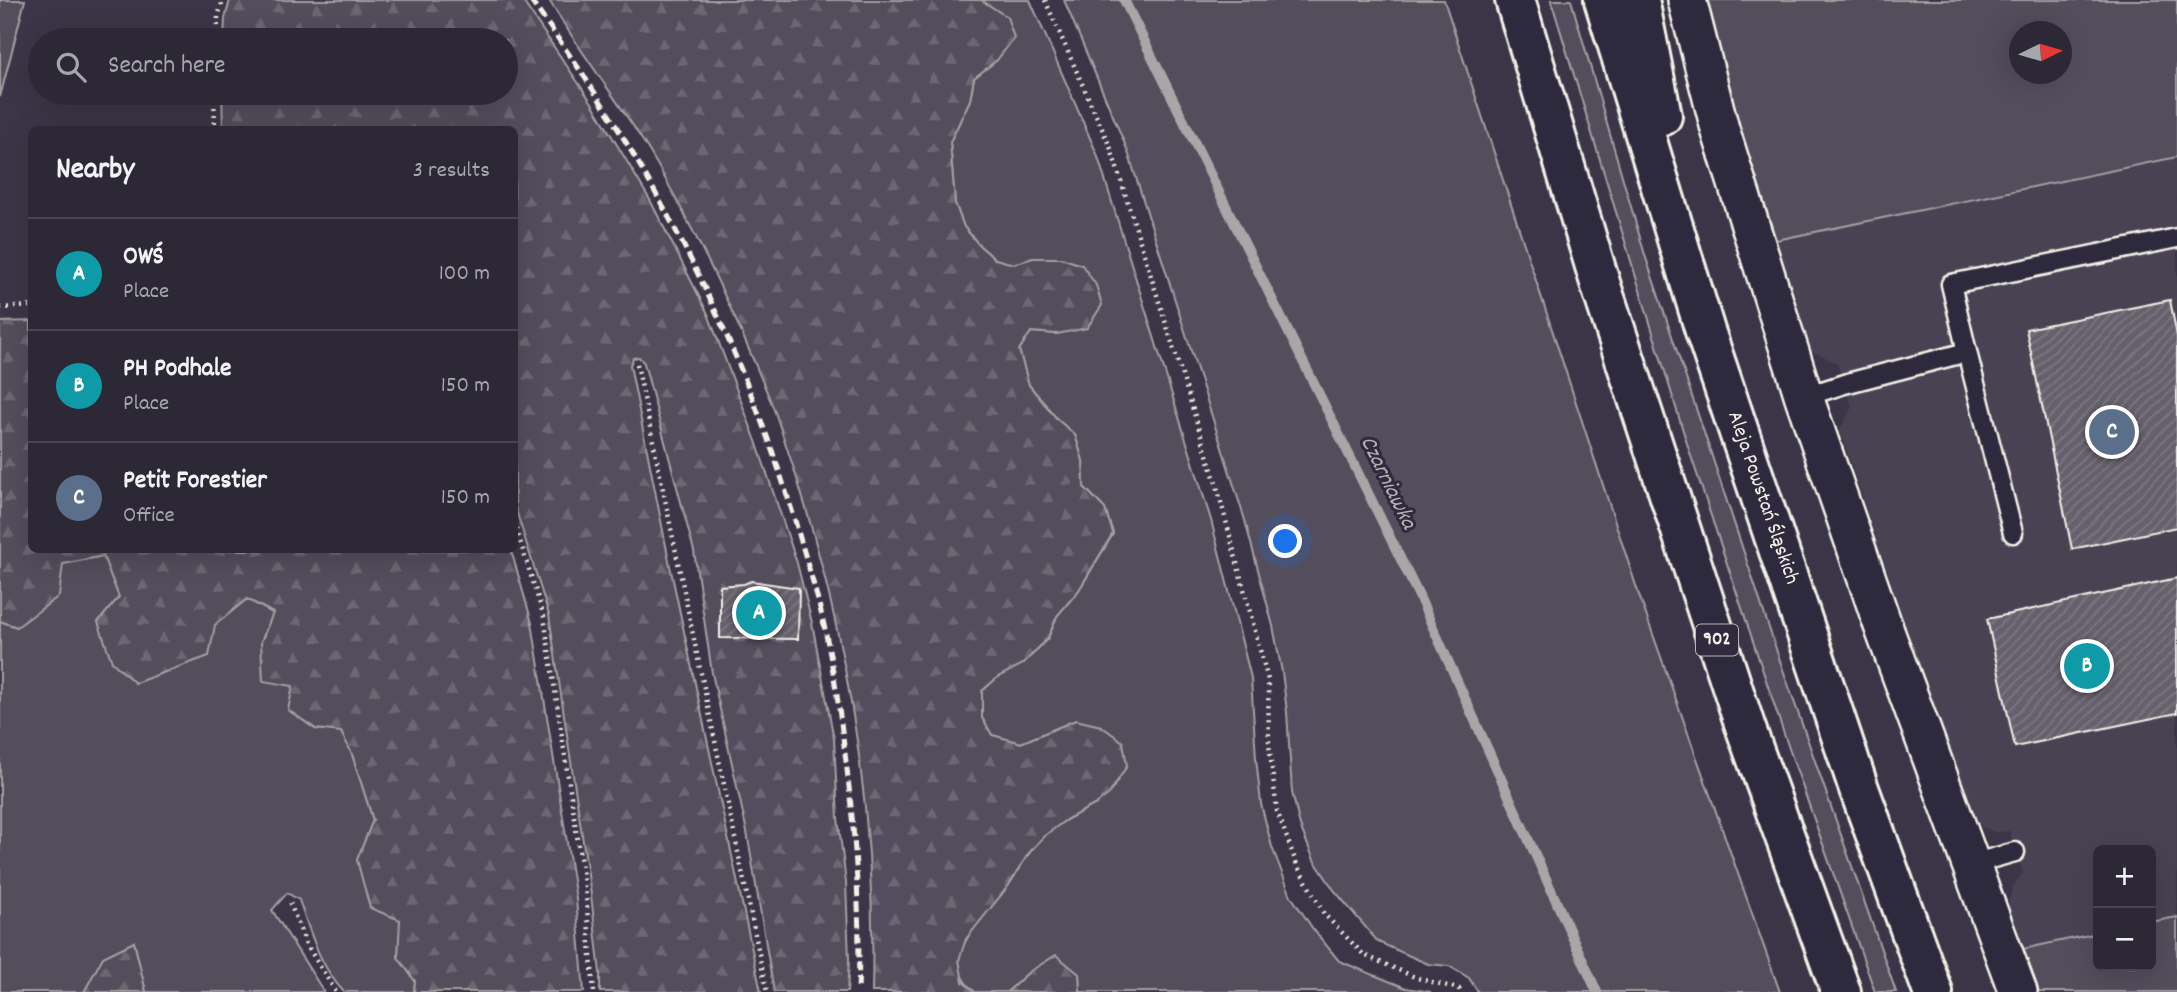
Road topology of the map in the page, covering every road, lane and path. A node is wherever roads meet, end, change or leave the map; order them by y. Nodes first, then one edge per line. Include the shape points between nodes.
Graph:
1 (223, 0) edge
2 (1045, 0) edge
3 (1491, 0) edge
4 (1515, 0) edge
5 (1605, 0) edge
6 (1639, 0) edge
7 (1687, 0) edge
8 (218, 28) edge
9 (214, 105) edge
10 (215, 126) edge
11 (2177, 238) edge
12 (1601, 286) junction
13 (28, 306) edge
14 (0, 308) edge
15 (1705, 331) junction
16 (1967, 352) junction
17 (637, 363) dead end
18 (1804, 397) junction
19 (2013, 533) dead end
20 (518, 535) edge
21 (2015, 852) dead end
22 (1972, 864) junction
23 (290, 903) dead end
24 (336, 992) edge
25 (594, 992) edge
26 (767, 992) edge
27 (1460, 992) edge
28 (1841, 992) edge
29 (1933, 992) edge
30 (2018, 992) edge

1 - 8 path
2 - 27 path via 1111,149 1216,484 1268,680 1277,811 1297,865 1324,914 1364,955
3 - 12 main road
4 - 12 main road, 902
5 - 15 main road, Aleja Powstań Śląskich
6 - 15 main road
7 - 18 street via 1720,129
9 - 10 path
11 - 16 lane via 1951,284
12 - 28 main road, 902 via 1746,729
13 - 14 path
15 - 29 main road, Aleja Powstań Śląskich via 1858,786
16 - 18 lane
16 - 19 lane
17 - 26 path
18 - 22 street
20 - 25 path via 544,617 586,896
21 - 22 lane
22 - 30 street
23 - 24 path via 306,944

